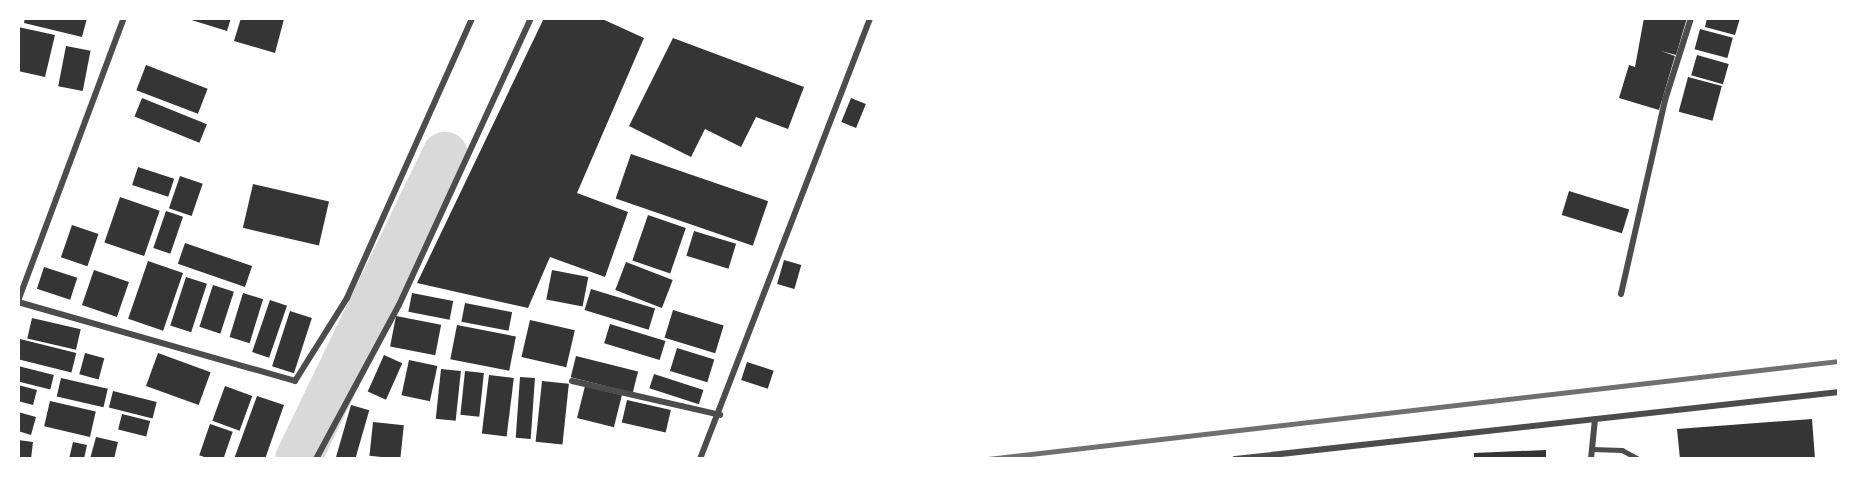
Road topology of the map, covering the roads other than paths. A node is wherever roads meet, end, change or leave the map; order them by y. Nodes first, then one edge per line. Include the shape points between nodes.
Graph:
1 (124, 18) edge
2 (472, 18) edge
3 (531, 18) edge
4 (870, 18) edge
5 (1691, 18) edge
6 (1621, 294) dead end
7 (18, 302) edge
8 (572, 381) dead end
9 (1839, 392) edge
10 (720, 415) junction
11 (1595, 419) junction
12 (1592, 449) junction
13 (316, 459) edge
14 (700, 459) edge
15 (1235, 459) edge
16 (1592, 459) edge
17 (1639, 459) edge

1 - 7 street
2 - 7 street via 347,298 295,381
3 - 13 street via 399,305
4 - 10 street
5 - 6 street via 1665,100
8 - 10 street
9 - 11 street
10 - 14 street
11 - 12 street
11 - 15 street
12 - 16 street
12 - 17 lane via 1622,450

